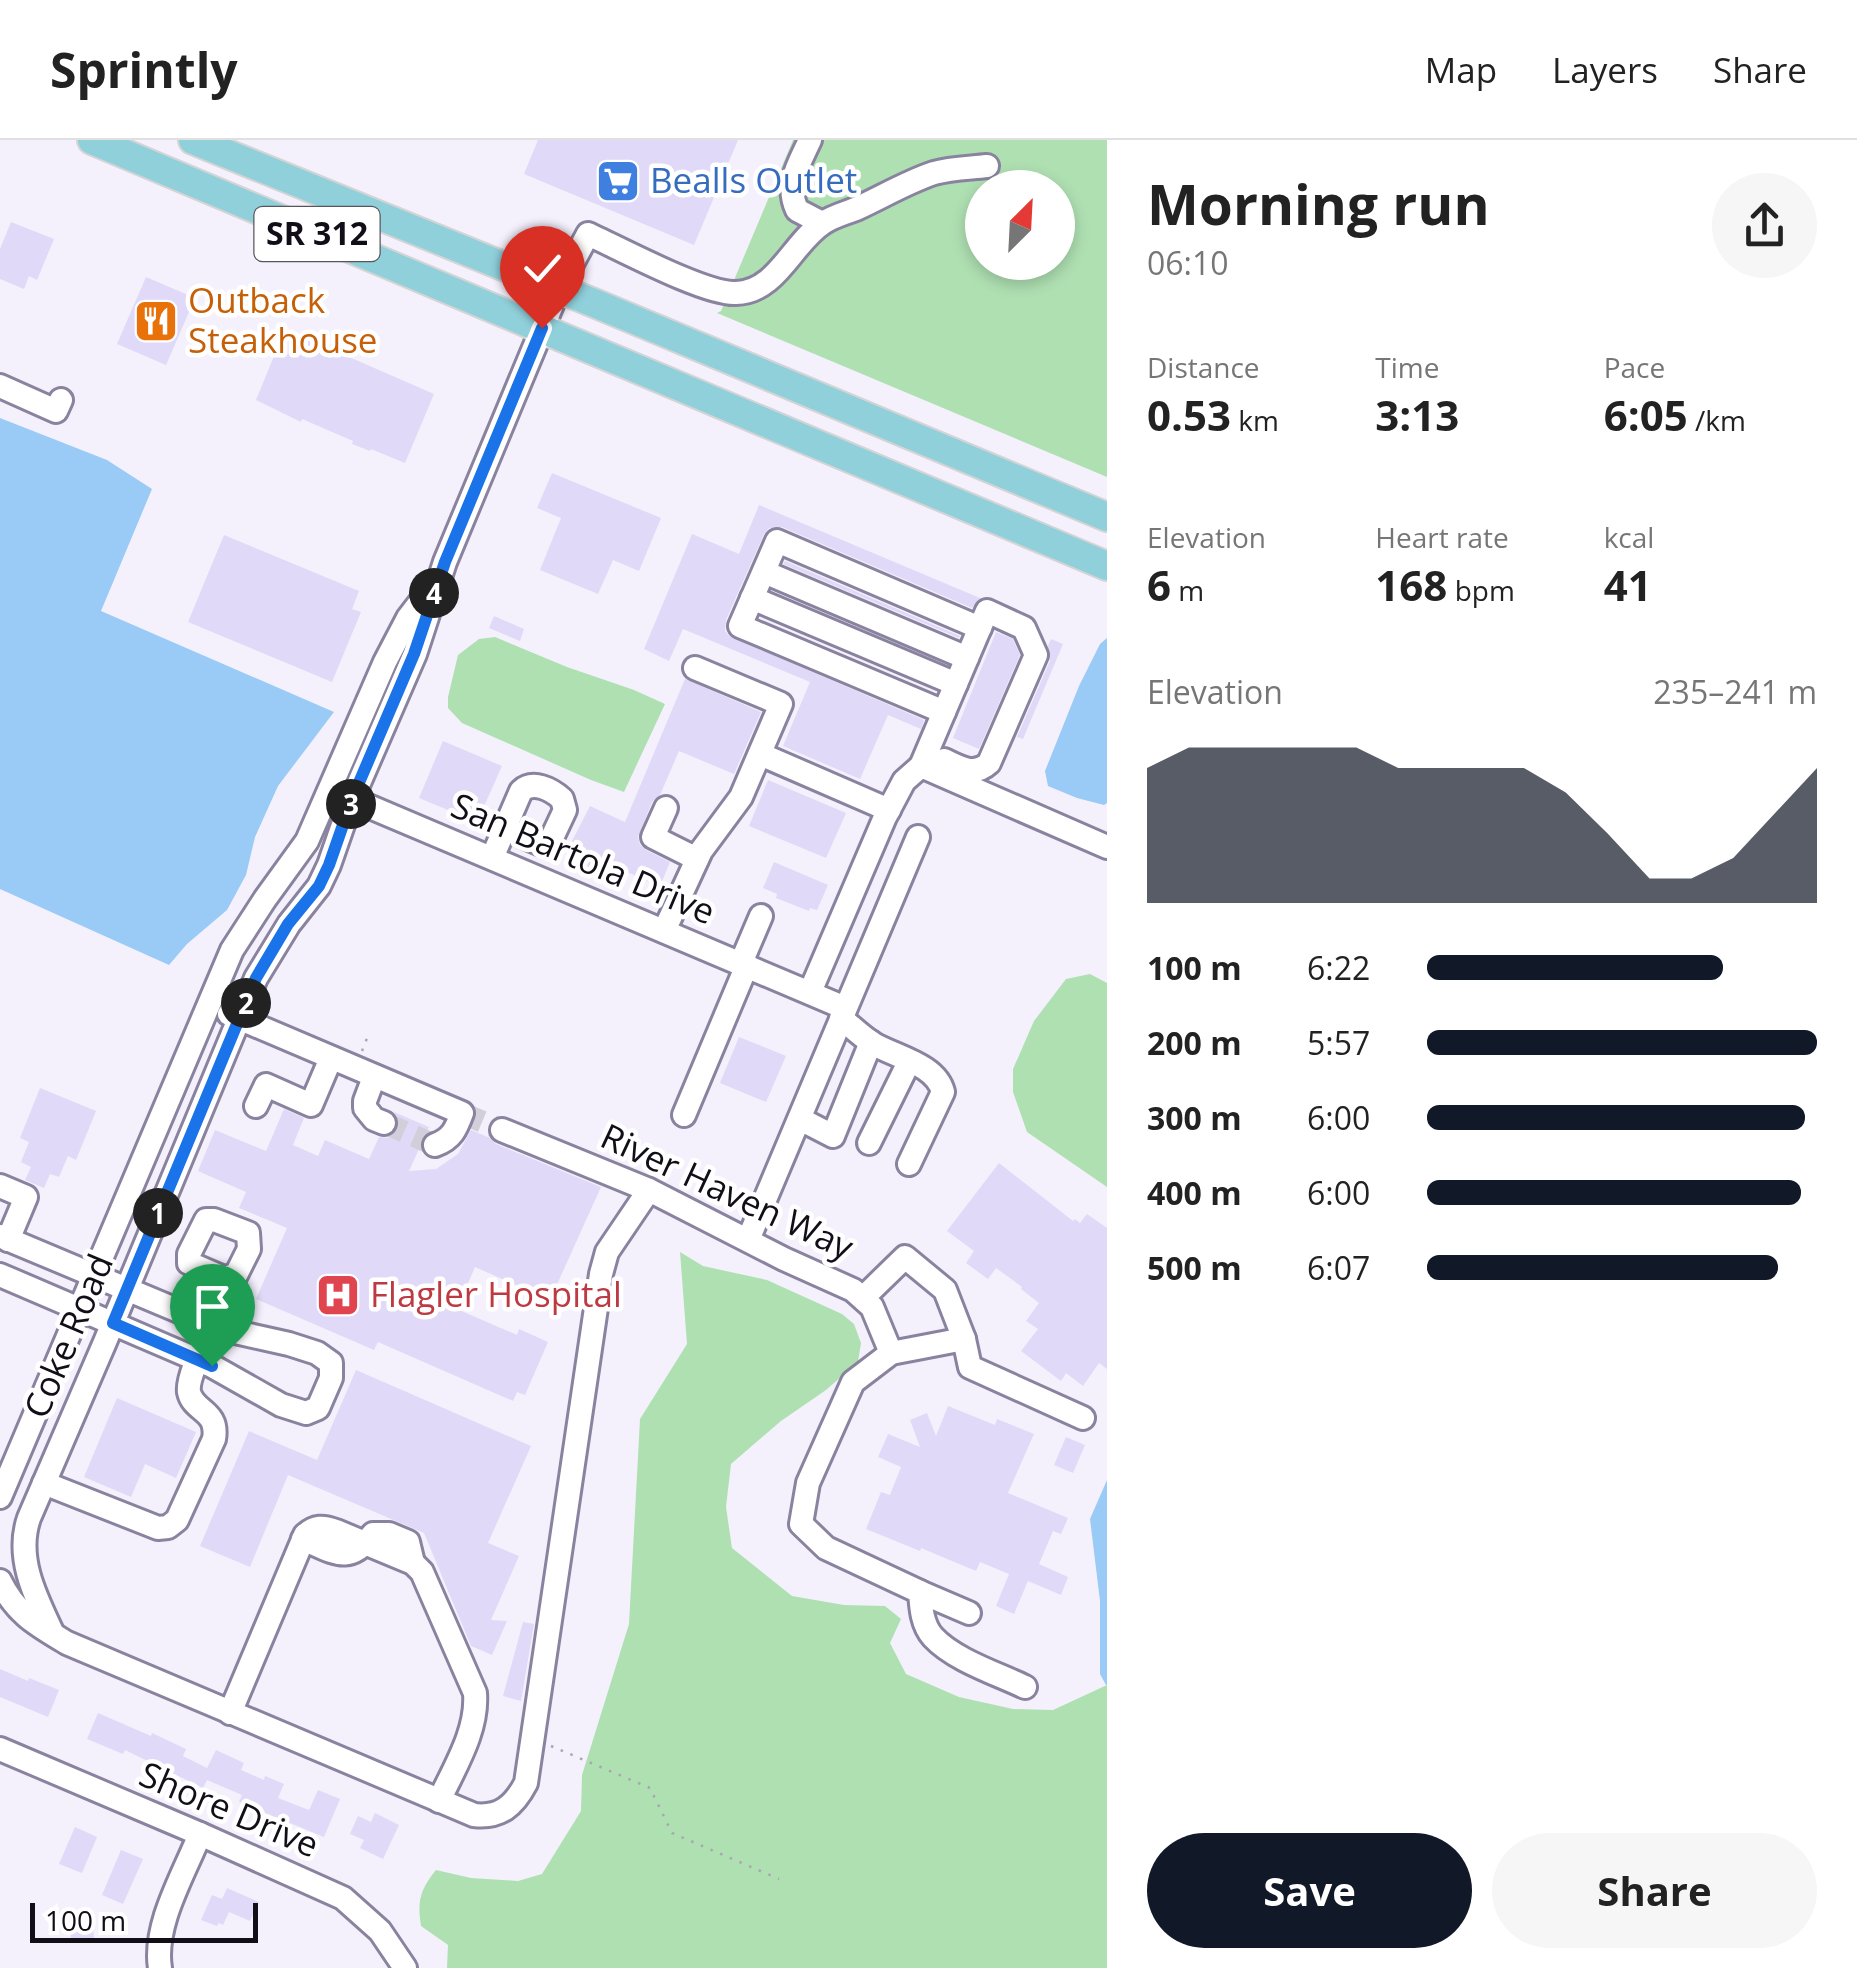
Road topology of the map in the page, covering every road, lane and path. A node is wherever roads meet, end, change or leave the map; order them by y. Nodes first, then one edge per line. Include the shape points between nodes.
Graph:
1 (92, 140) edge
2 (192, 140) edge
3 (810, 140) edge
4 (987, 166) dead end
5 (822, 223) junction
6 (558, 288) junction
7 (542, 328) junction
8 (0, 386) edge
9 (61, 400) dead end
10 (1107, 517) edge
11 (1107, 566) edge
12 (764, 572) junction
13 (439, 578) junction
14 (752, 598) junction
15 (980, 628) junction
16 (967, 658) junction
17 (695, 668) dead end
18 (956, 684) junction
19 (944, 712) junction
20 (760, 754) junction
21 (924, 759) junction
22 (329, 790) junction
23 (352, 799) junction
24 (666, 808) dead end
25 (889, 810) junction
26 (918, 837) dead end
27 (1107, 847) edge
28 (697, 858) junction
29 (761, 916) dead end
30 (664, 931) junction
31 (744, 964) junction
32 (810, 992) junction
33 (208, 1004) junction
34 (843, 1013) junction
35 (240, 1019) junction
36 (369, 1034) dead end
37 (871, 1042) junction
38 (360, 1057) dead end
39 (331, 1058) junction
40 (908, 1062) junction
41 (374, 1077) junction
42 (256, 1106) dead end
43 (684, 1115) dead end
44 (800, 1119) junction
45 (384, 1123) dead end
46 (502, 1130) tunnel mouth
47 (869, 1143) dead end
48 (435, 1145) dead end
49 (908, 1164) dead end
50 (0, 1186) edge
51 (648, 1190) junction
52 (4, 1238) edge
53 (748, 1240) junction
54 (0, 1275) edge
55 (94, 1276) junction
56 (224, 1278) dead end
57 (126, 1290) junction
58 (863, 1298) junction
59 (80, 1309) junction
60 (113, 1323) junction
61 (213, 1326) junction
62 (964, 1339) junction
63 (891, 1353) junction
64 (198, 1360) junction
65 (1083, 1418) dead end
66 (44, 1483) junction
67 (0, 1497) edge
68 (0, 1581) edge
69 (920, 1592) junction
70 (970, 1613) dead end
71 (52, 1634) junction
72 (1026, 1687) dead end
73 (230, 1713) junction
74 (532, 1738) junction
75 (0, 1750) edge
76 (439, 1801) junction
77 (200, 1834) junction
78 (779, 1879) dead end
79 (160, 1968) edge
80 (405, 1968) edge

1 - 7 main road, SR 312
2 - 6 main road, SR 312
3 - 5 street via 791,190 797,210
4 - 5 street via 938,172
5 - 6 street, Coke Road via 750,292 704,286 588,234
6 - 7 street, Coke Road
6 - 10 main road, SR 312
7 - 11 main road, SR 312
7 - 13 street, Coke Road
8 - 9 street via 56,411
12 - 14 street
12 - 15 street via 777,542
12 - 16 street
13 - 22 street, Coke Road via 408,618
13 - 23 street, Coke Road
14 - 18 street
14 - 19 street via 740,626
15 - 16 street
15 - 21 street via 987,611 1024,628 1036,655 981,770
16 - 18 street
17 - 20 street via 780,704
18 - 19 street
19 - 21 street
20 - 25 street
20 - 28 street via 741,797
21 - 25 street
21 - 27 street
22 - 23 street, San Bartola Drive
22 - 33 street, Coke Road via 308,841 246,926
23 - 30 street, San Bartola Drive via 496,848
23 - 35 street, Coke Road via 319,886 271,950
24 - 28 street via 653,837
25 - 32 street
26 - 34 street
28 - 30 street
29 - 31 street
30 - 31 street, San Bartola Drive
31 - 32 street, San Bartola Drive
31 - 43 street
32 - 34 street, San Bartola Drive
33 - 35 street
33 - 55 street, Coke Road
34 - 37 street, San Bartola Drive
34 - 44 street
35 - 39 street
35 - 57 street, Coke Road
36 - 38 path
37 - 40 street, San Bartola Drive
37 - 44 street via 833,1136
39 - 41 street
39 - 42 street via 310,1105 266,1085
40 - 47 street
40 - 49 street, San Bartola Drive via 931,1073 943,1092
41 - 45 street via 365,1108
41 - 48 street via 462,1113 455,1132
44 - 53 street
46 - 51 street, River Haven Way
50 - 52 street via 26,1198
51 - 53 street, River Haven Way
51 - 74 street via 601,1274
52 - 55 street
53 - 58 street, River Haven Way
54 - 59 street
55 - 57 street
55 - 59 street, Coke Road
56 - 61 street
57 - 60 street, Coke Road
57 - 61 street
58 - 62 street via 905,1258 945,1290
58 - 63 street, River Haven Way
59 - 60 street
59 - 67 street, Coke Road
60 - 64 street
60 - 66 street, Coke Road
61 - 64 street
61 - 64 street via 317,1353 330,1363 318,1408 306,1413 281,1405
62 - 63 street
62 - 65 street via 970,1367
63 - 69 street via 854,1382 808,1483 801,1524 826,1548
64 - 66 street via 189,1392 216,1429 177,1520 158,1528
66 - 71 street, Coke Road via 26,1527 25,1557
68 - 71 street via 17,1610
69 - 70 street
69 - 72 street via 931,1636
71 - 73 street
73 - 76 street
73 - 76 street via 313,1528 326,1527 412,1563 476,1693 471,1729
74 - 76 street via 526,1784 507,1810 474,1815
74 - 78 path via 650,1788 672,1833
75 - 77 street, Shore Drive
77 - 79 street via 162,1929
77 - 80 street, Shore Drive via 343,1898 380,1930

